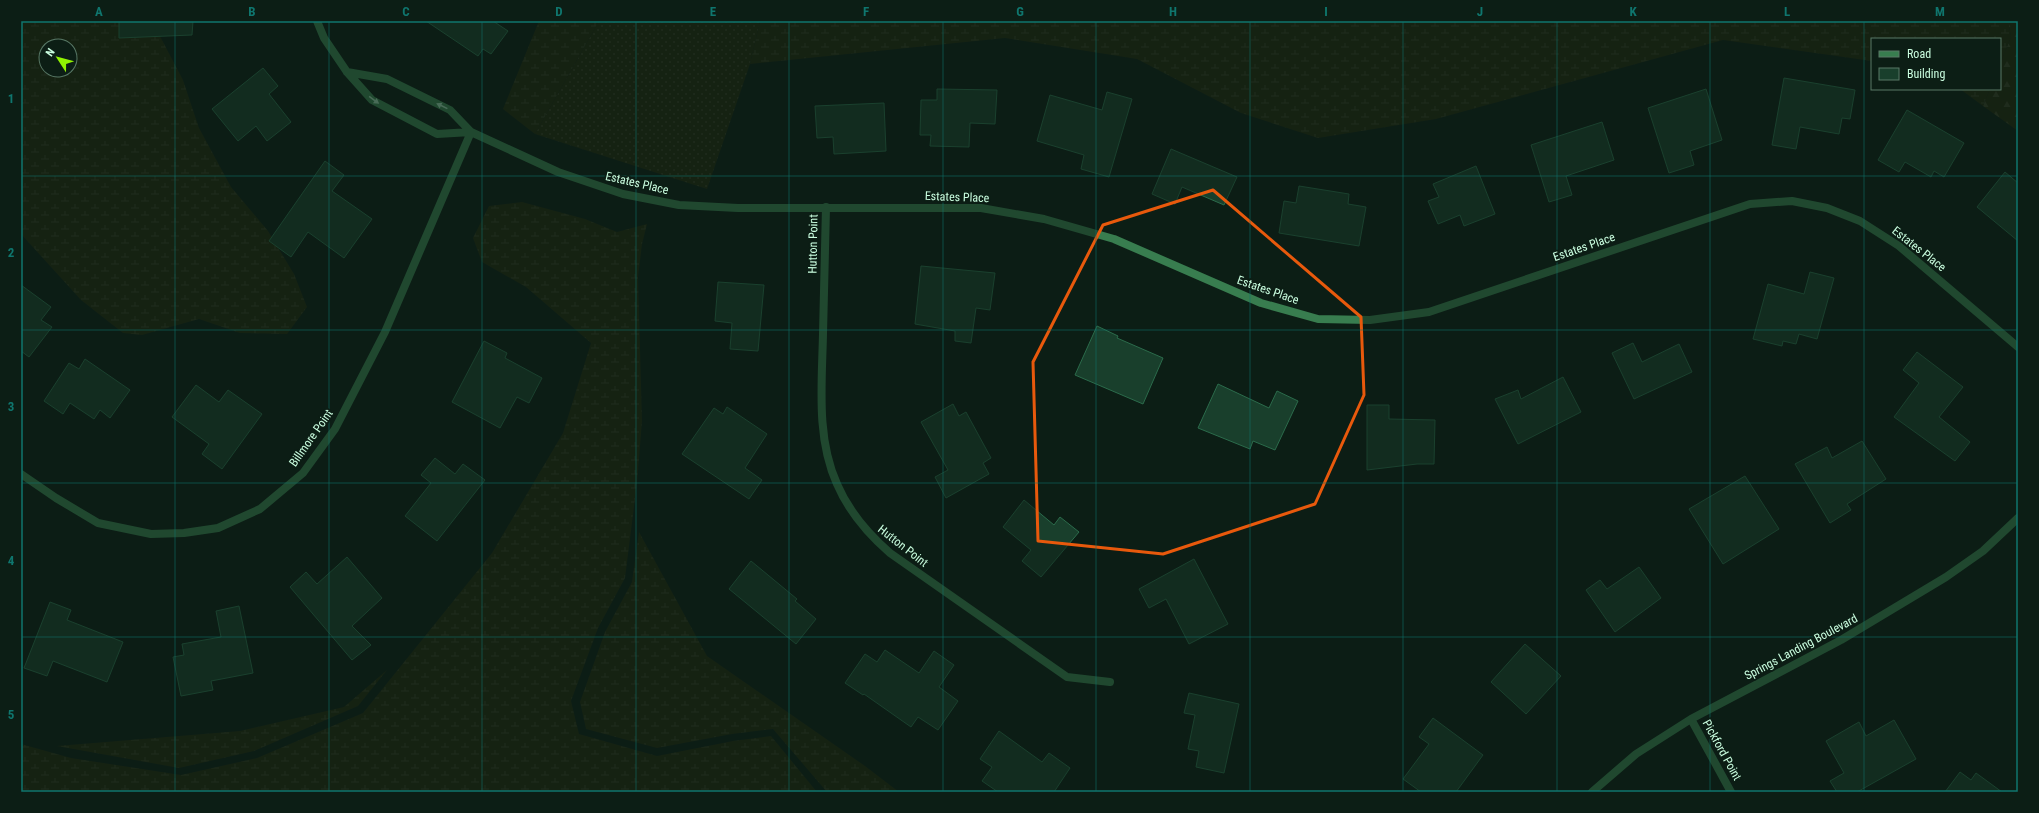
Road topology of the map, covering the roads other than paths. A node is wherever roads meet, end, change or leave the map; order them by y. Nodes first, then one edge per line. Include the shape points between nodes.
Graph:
1 (317, 21) edge
2 (347, 72) junction
3 (471, 132) junction
4 (826, 207) junction
5 (2018, 347) edge
6 (21, 474) edge
7 (2018, 518) edge
8 (1110, 682) dead end
9 (1691, 719) junction
10 (1592, 792) edge
11 (1731, 792) edge

1 - 2 street, Estates Place via 324,38
3 -> 2 street, Estates Place via 450,110 387,79
2 -> 3 street, Estates Place via 372,100 437,134
3 - 4 street, Estates Place via 558,172 623,194 679,205 738,208
3 - 6 street, Billmore Point via 386,332 334,430 303,473 260,509 218,528 150,534 98,523
4 - 5 street, Estates Place via 981,208 1044,219 1114,239 1261,303 1318,318 1370,320 1429,312 1750,204 1792,201 1827,208 1860,221 1899,246
4 - 8 street, Hutton Point via 821,398 825,447 836,484 853,514 866,532 890,553 1067,677
7 - 9 street, Springs Landing Boulevard via 1983,552 1946,577 1841,640
9 - 10 street, Springs Landing Boulevard via 1636,754
9 - 11 street, Pickford Point

